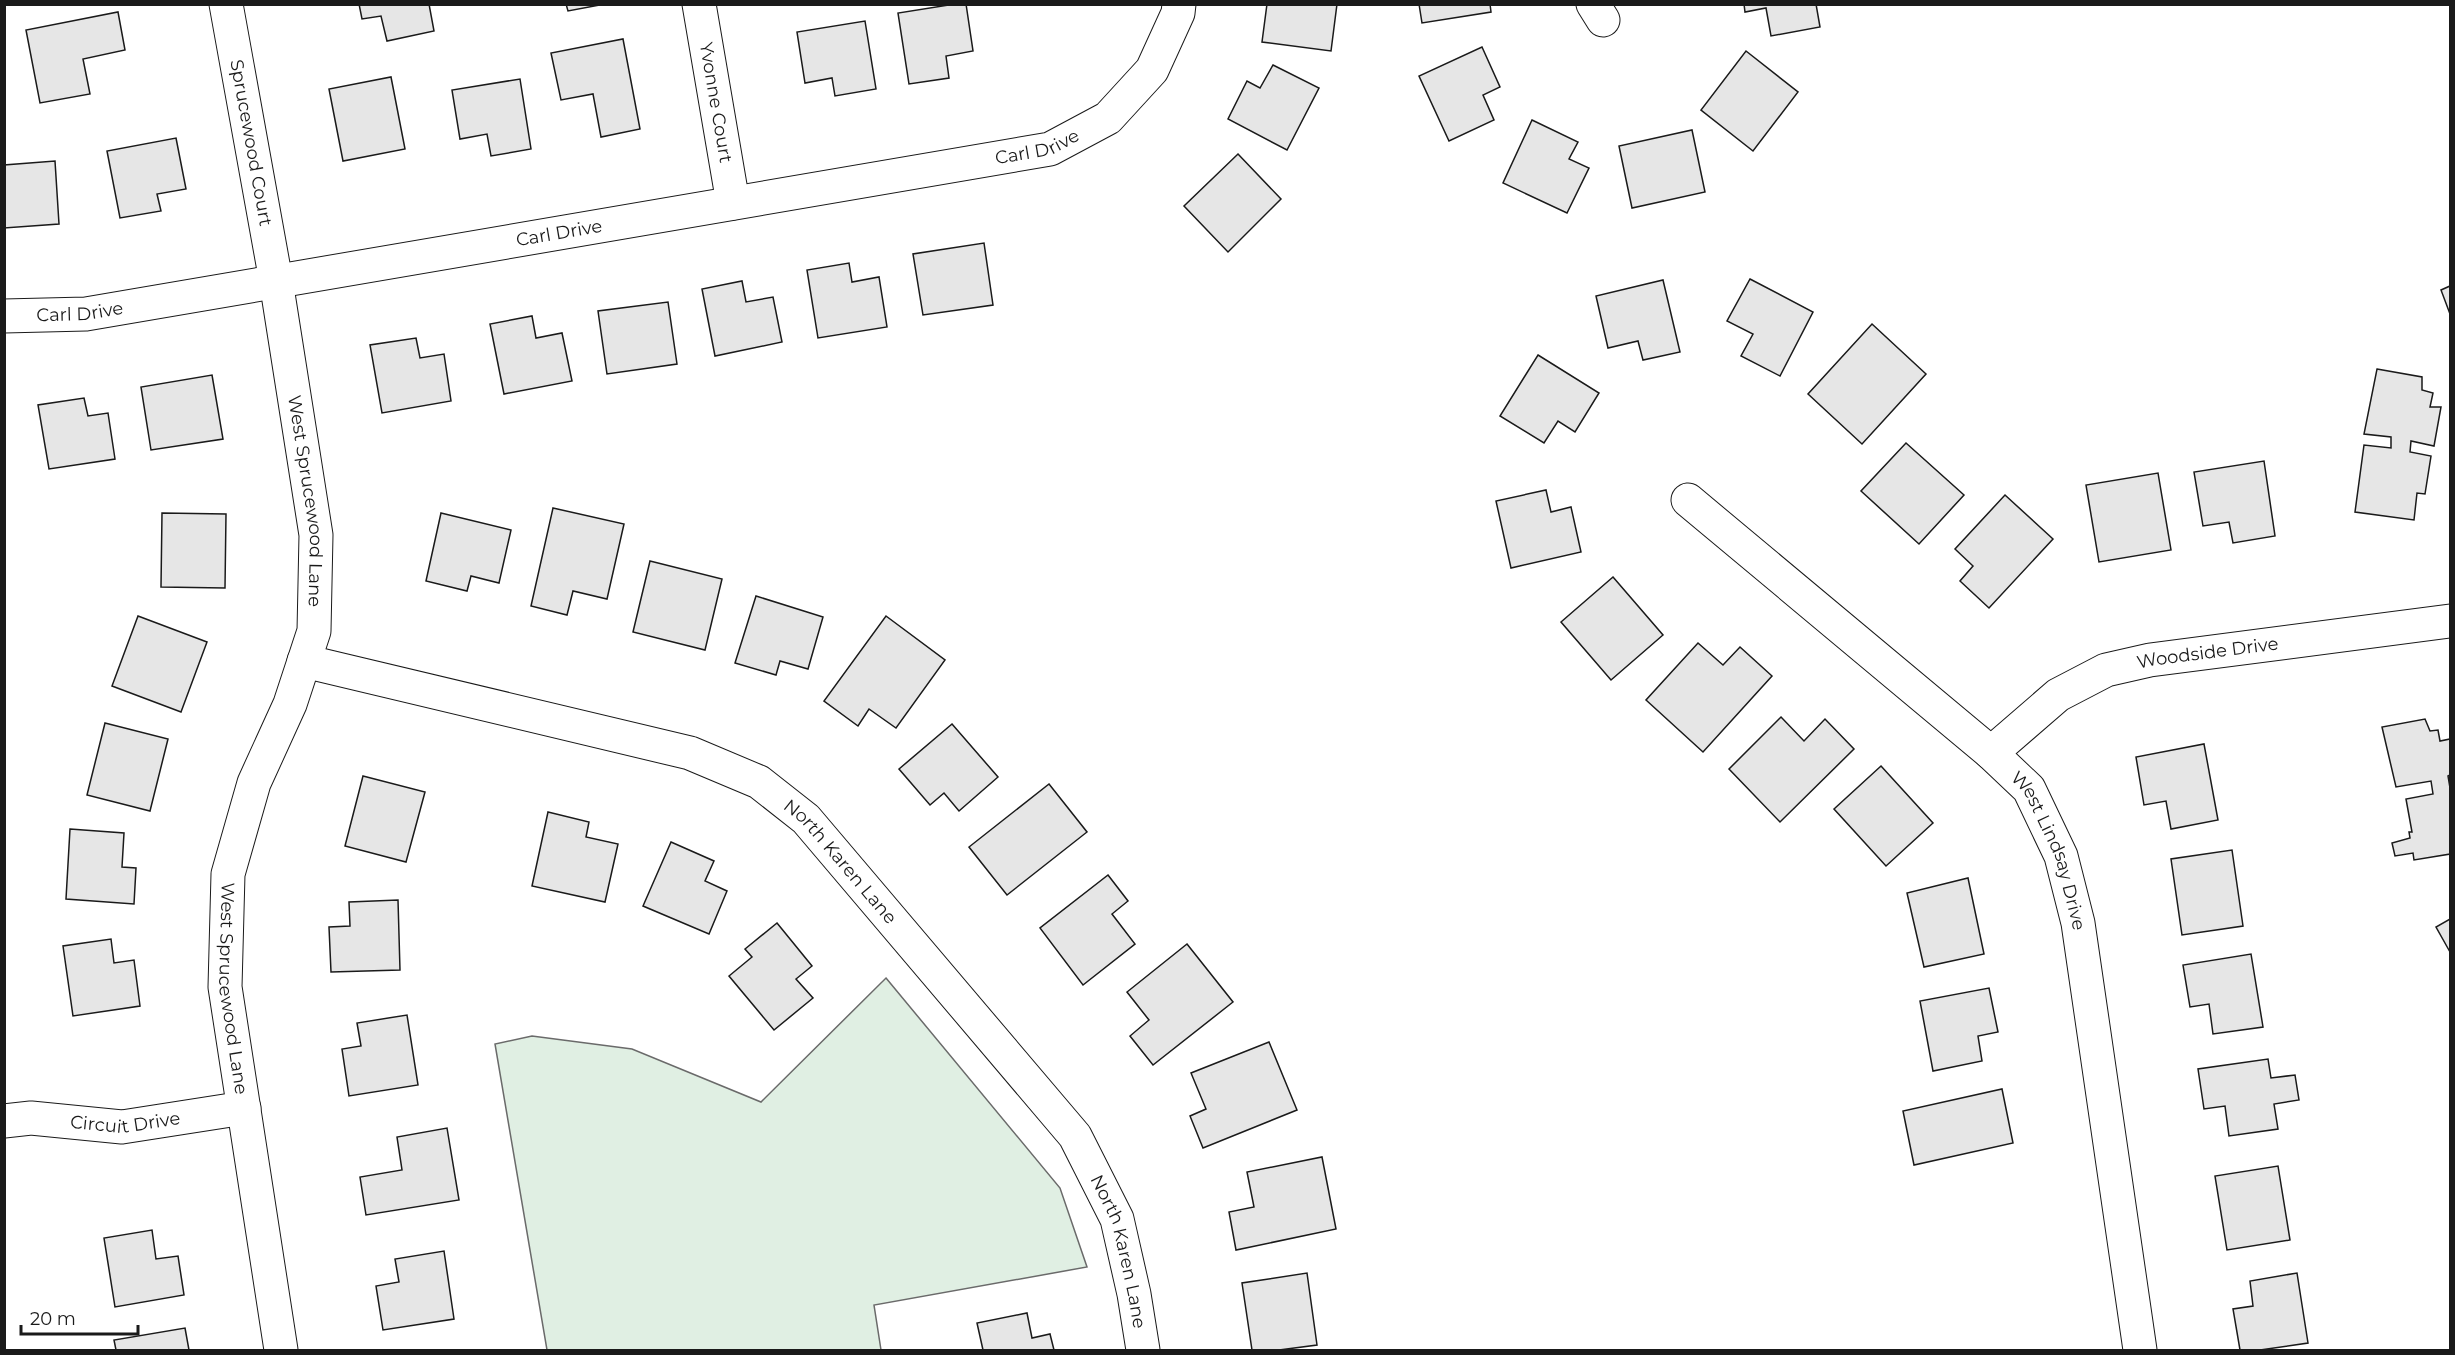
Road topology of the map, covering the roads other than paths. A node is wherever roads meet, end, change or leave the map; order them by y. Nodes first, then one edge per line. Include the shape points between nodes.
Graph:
1 (226, 4) edge
2 (699, 4) edge
3 (1179, 4) edge
4 (733, 203) junction
5 (276, 281) junction
6 (4, 316) edge
7 (1688, 500) dead end
8 (2451, 621) edge
9 (304, 661) junction
10 (1991, 753) junction
11 (244, 1108) junction
12 (4, 1121) edge
13 (281, 1350) edge
14 (1143, 1350) edge
15 (2140, 1350) edge

1 - 5 street, Sprucewood Court
2 - 4 street, Yvonne Court
3 - 4 street, Carl Drive via 1152,70 1108,118 1050,149
4 - 5 street, Carl Drive
5 - 6 street, Carl Drive via 86,314
5 - 9 street, West Sprucewood Lane via 316,536 314,631
7 - 10 street, West Lindsay Drive
8 - 10 street, Woodside Drive via 2150,660 2106,670 2058,695
9 - 11 street, West Sprucewood Lane via 290,704 254,783 228,874 225,987
9 - 14 street, North Karen Lane via 690,753 759,782 806,819 1075,1136 1117,1219
10 - 15 street, West Lindsay Drive via 2029,789 2061,856 2078,923
11 - 12 street, Circuit Drive via 122,1127 31,1118
11 - 13 street, West Sprucewood Lane

